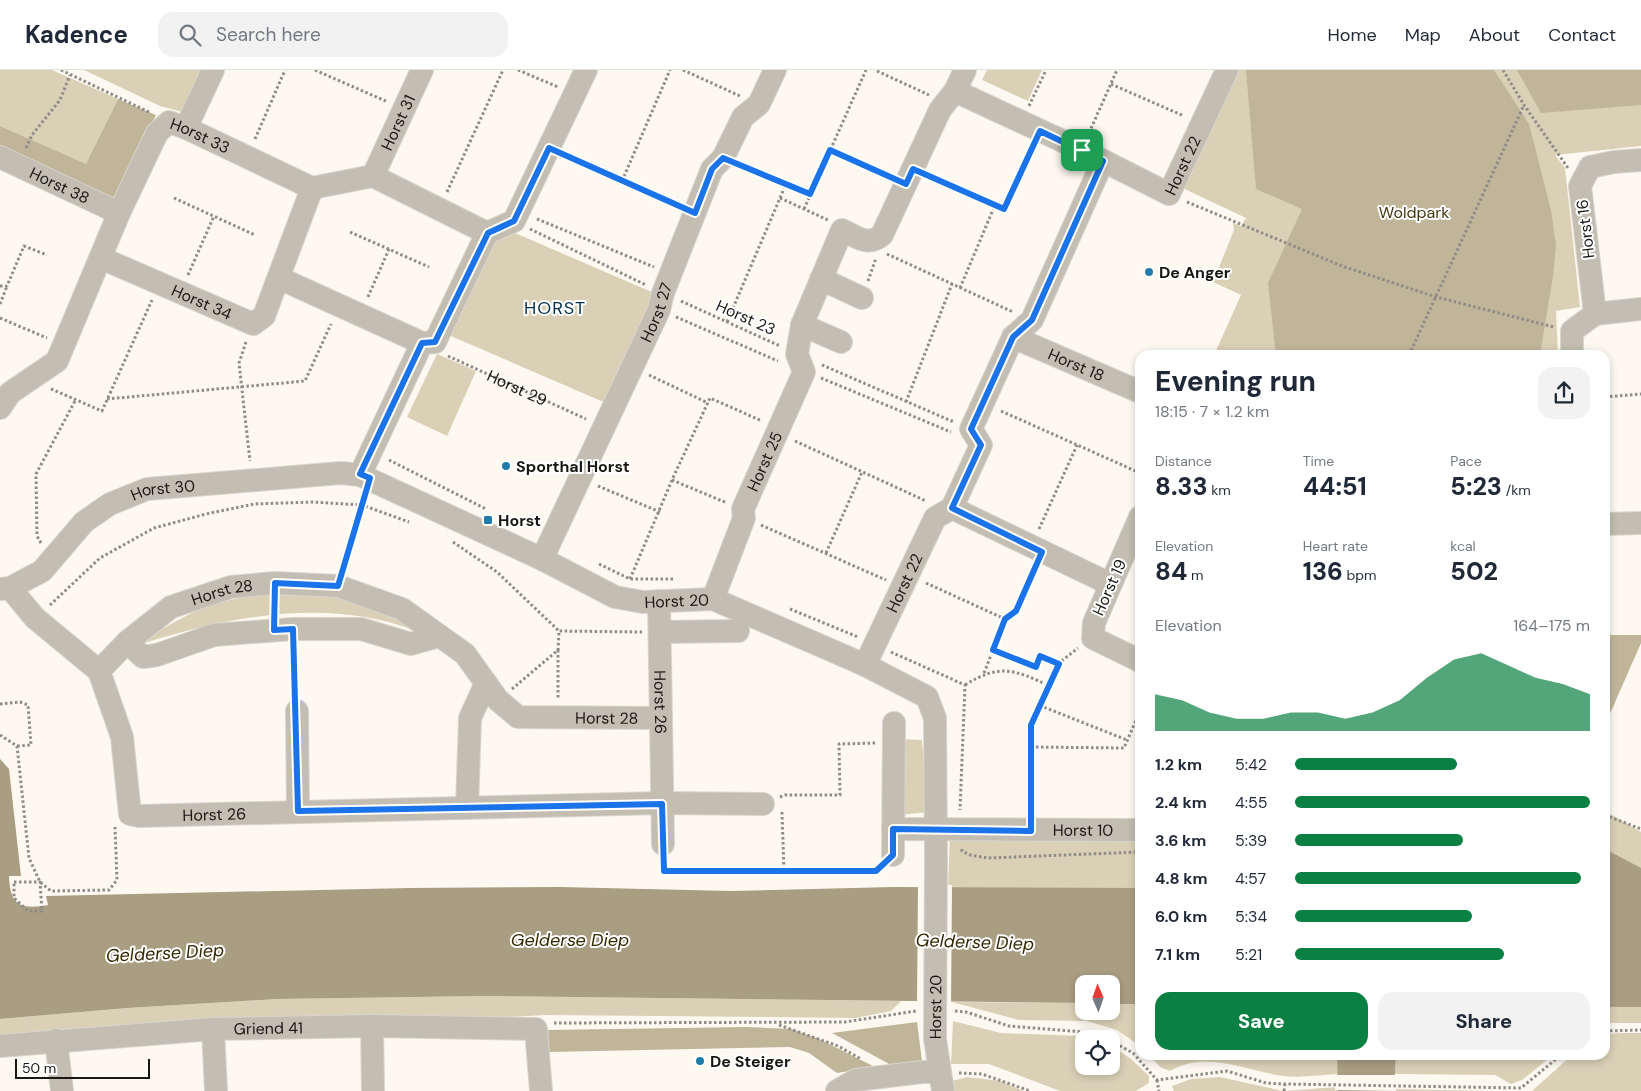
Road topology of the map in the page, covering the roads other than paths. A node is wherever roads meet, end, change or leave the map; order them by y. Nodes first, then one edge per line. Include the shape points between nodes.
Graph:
1 (212, 70) edge
2 (422, 70) edge
3 (586, 70) edge
4 (775, 70) edge
5 (965, 70) edge
6 (1227, 70) edge
7 (950, 97) junction
8 (178, 125) junction
9 (1641, 160) edge
10 (1103, 161) junction
11 (10, 162) edge
12 (373, 176) junction
13 (312, 188) junction
14 (119, 214) junction
15 (488, 233) junction
16 (101, 258) junction
17 (279, 278) junction
18 (821, 279) junction
19 (862, 298) dead end
20 (1641, 309) edge
21 (1595, 314) junction
22 (802, 324) junction
23 (1013, 337) junction
24 (428, 342) junction
25 (841, 342) dead end
26 (1572, 350) edge
27 (1135, 390) edge
28 (0, 408) edge
29 (365, 476) junction
30 (952, 508) junction
31 (1641, 523) edge
32 (1610, 524) edge
33 (1135, 528) edge
34 (542, 559) junction
35 (1110, 584) junction
36 (5, 589) edge
37 (713, 599) junction
38 (659, 601) junction
39 (738, 631) dead end
40 (660, 632) junction
41 (439, 636) junction
42 (127, 642) junction
43 (1135, 659) edge
44 (865, 665) junction
45 (99, 671) junction
46 (492, 692) junction
47 (297, 712) road end
48 (661, 718) junction
49 (894, 733) road end
50 (772, 800) road end
51 (662, 804) junction
52 (467, 808) junction
53 (298, 811) junction
54 (893, 829) junction
55 (936, 830) junction
56 (1135, 830) edge
57 (663, 844) road end
58 (893, 855) road end
59 (372, 1026) junction
60 (212, 1029) junction
61 (56, 1040) junction
62 (0, 1046) edge
63 (941, 1082) edge
64 (846, 1086) edge
65 (62, 1091) edge
66 (216, 1091) edge
67 (373, 1091) edge
68 (541, 1091) edge

1 - 8 street
2 - 12 street, Horst 31
3 - 15 street via 517,216
4 - 34 street, Horst 27 via 759,104 742,117 723,158 712,169 659,310
5 - 7 street
6 - 10 street, Horst 22 via 1169,194
7 - 10 street, Horst 22 via 1031,127
7 - 18 street, Horst 25 via 882,235 875,241 866,242 842,230
8 - 13 street, Horst 33
8 - 14 street, Horst 33 via 157,133
9 - 21 street, Horst 16 via 1590,167 1580,186
10 - 23 street via 1032,320
11 - 14 street, Horst 38
12 - 13 street
12 - 15 street
13 - 17 street, Horst 34
14 - 16 street, Horst 33
15 - 24 street
16 - 17 street, Horst 34 via 253,324 264,316
16 - 28 street, Horst 33 via 57,361 10,394
17 - 24 street
18 - 19 street
18 - 22 street, Horst 25
20 - 21 street
21 - 26 street via 1572,331
22 - 25 street
22 - 37 street, Horst 25 via 797,354 804,372 744,514
23 - 27 street, Horst 18
23 - 30 street, Horst 22 via 971,429 981,445
24 - 29 street
29 - 34 street, Horst 20
29 - 36 street, Horst 30 via 341,473 148,489 110,504 84,522 42,571
30 - 35 street
30 - 44 street, Horst 22 via 935,518
31 - 32 street
33 - 35 street, Horst 19
34 - 38 street, Horst 20 via 615,597
35 - 43 street, Horst 19 via 1094,623 1093,638
36 - 45 street
37 - 38 street, Horst 20
37 - 44 street, Horst 20
38 - 40 street, Horst 26
39 - 40 street, Horst 20
40 - 48 street, Horst 26
41 - 42 street via 411,644 361,629 293,629 214,635 143,657
41 - 42 street, Horst 28 via 402,610 338,586 275,583 231,587 172,607
41 - 46 street, Horst 28 via 465,654
42 - 45 street, Horst 28
44 - 55 street, Horst 20 via 926,697 935,718
45 - 53 street, Horst 26 via 122,737 130,814
46 - 48 street, Horst 28 via 518,717
46 - 52 street via 470,718
47 - 53 street
48 - 51 street, Horst 26
49 - 54 street
50 - 51 street, Horst 26
51 - 52 street, Horst 26
51 - 57 street, Horst 26
52 - 53 street, Horst 26
54 - 55 street
54 - 58 street
55 - 56 street, Horst 10
55 - 63 street, Horst 20, bridge via 935,1039
59 - 60 street, Griend 41
59 - 67 street
59 - 68 street, Griend 41 via 536,1029
60 - 61 street, Griend 41
60 - 66 street
61 - 62 street, Griend 41
61 - 65 street
63 - 64 street via 890,1076

